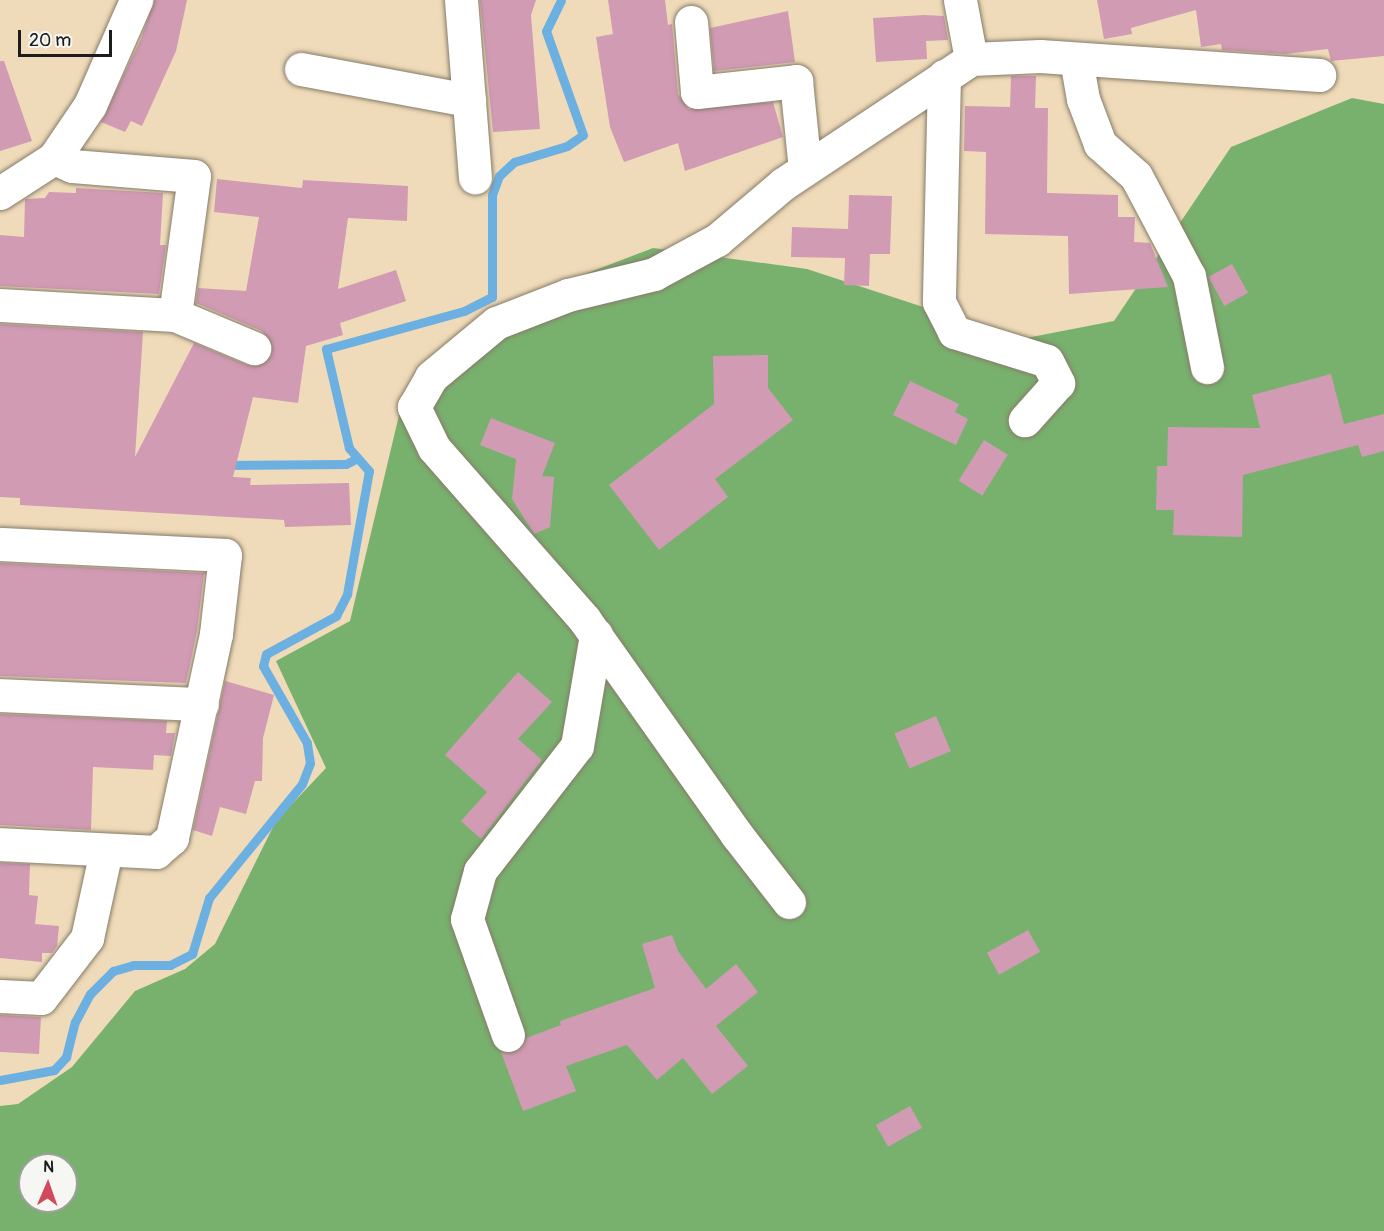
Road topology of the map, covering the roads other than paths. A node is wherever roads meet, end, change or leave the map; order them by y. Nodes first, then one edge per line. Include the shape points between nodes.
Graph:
1 (136, 0) edge
2 (461, 0) edge
3 (960, 0) edge
4 (691, 22) dead end
5 (970, 58) junction
6 (1076, 58) junction
7 (301, 69) dead end
8 (1319, 75) dead end
9 (944, 76) junction
10 (469, 100) junction
11 (54, 158) junction
12 (805, 169) junction
13 (475, 177) dead end
14 (0, 193) edge
15 (0, 305) edge
16 (175, 315) junction
17 (254, 348) dead end
18 (1207, 367) dead end
19 (1025, 420) dead end
20 (0, 544) edge
21 (596, 635) junction
22 (0, 695) edge
23 (202, 704) junction
24 (0, 844) edge
25 (106, 851) junction
26 (789, 902) dead end
27 (0, 996) edge
28 (508, 1035) dead end

1 - 11 street via 90,105
2 - 10 street
3 - 5 street
4 - 12 street via 697,92 796,81
5 - 6 street
5 - 9 street
6 - 8 street
6 - 18 street via 1083,99 1100,144 1136,176 1189,276
7 - 10 street
9 - 12 street
9 - 19 street via 939,302 954,332 1047,361 1058,382
10 - 13 street
11 - 14 street
11 - 16 street via 72,166 194,176
12 - 21 street via 717,240 654,274 568,295 496,323 431,377 414,407 434,448
15 - 16 street
16 - 17 street
20 - 23 street via 225,555 216,634
21 - 26 street
21 - 28 street via 577,746 480,871 466,919
22 - 23 street
23 - 25 street via 172,838 156,852
24 - 25 street
25 - 27 street via 87,938 41,998

